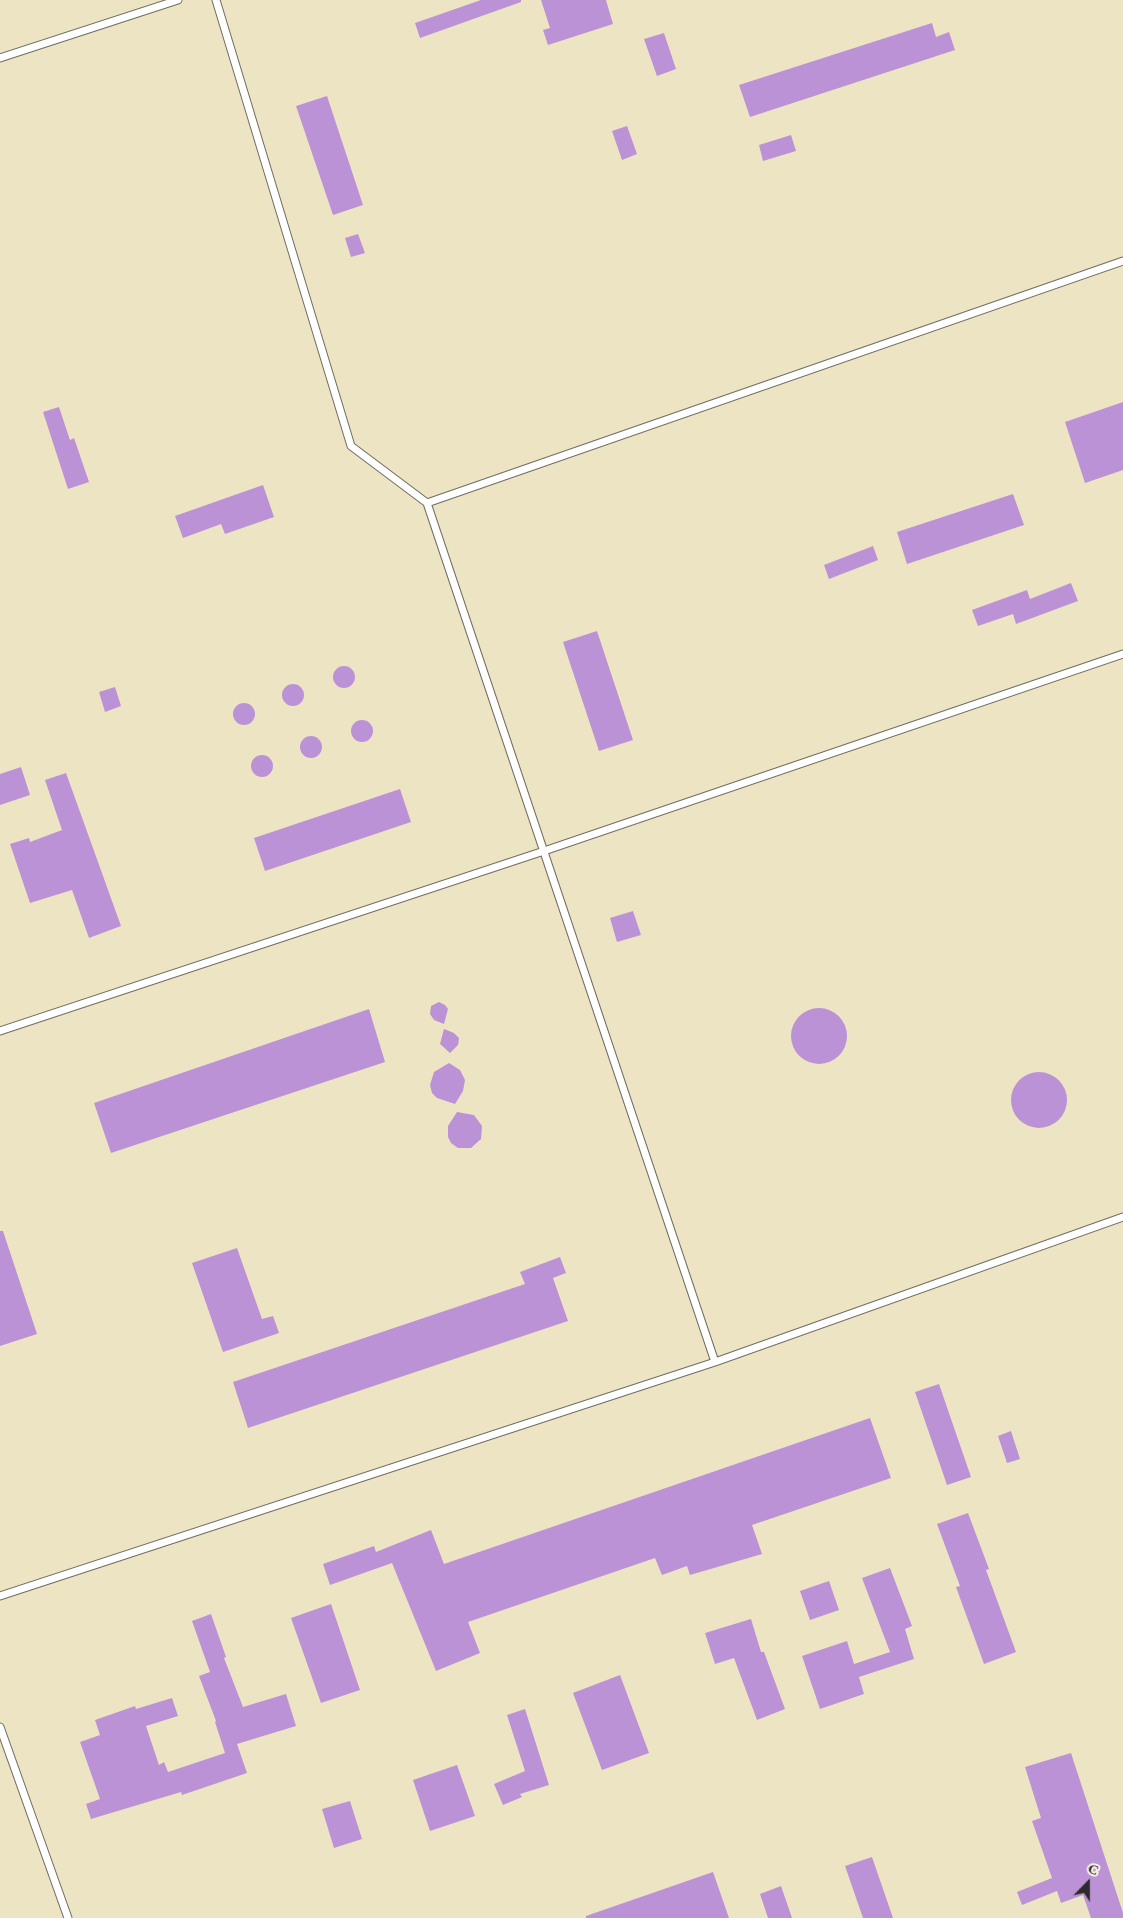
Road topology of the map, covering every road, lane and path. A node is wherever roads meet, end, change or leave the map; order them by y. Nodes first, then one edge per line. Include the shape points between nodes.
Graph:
1 (178, 0) edge
2 (216, 0) edge
3 (0, 58) edge
4 (1123, 261) edge
5 (427, 503) junction
6 (1123, 654) edge
7 (544, 851) junction
8 (0, 1031) edge
9 (1123, 1217) edge
10 (715, 1362) junction
11 (0, 1596) edge
12 (0, 1728) edge
13 (68, 1918) edge

1 - 3 lane
2 - 5 lane via 352,446
4 - 5 lane
5 - 7 lane
6 - 7 lane
7 - 8 lane
7 - 10 lane
9 - 10 lane
10 - 11 lane
12 - 13 lane

